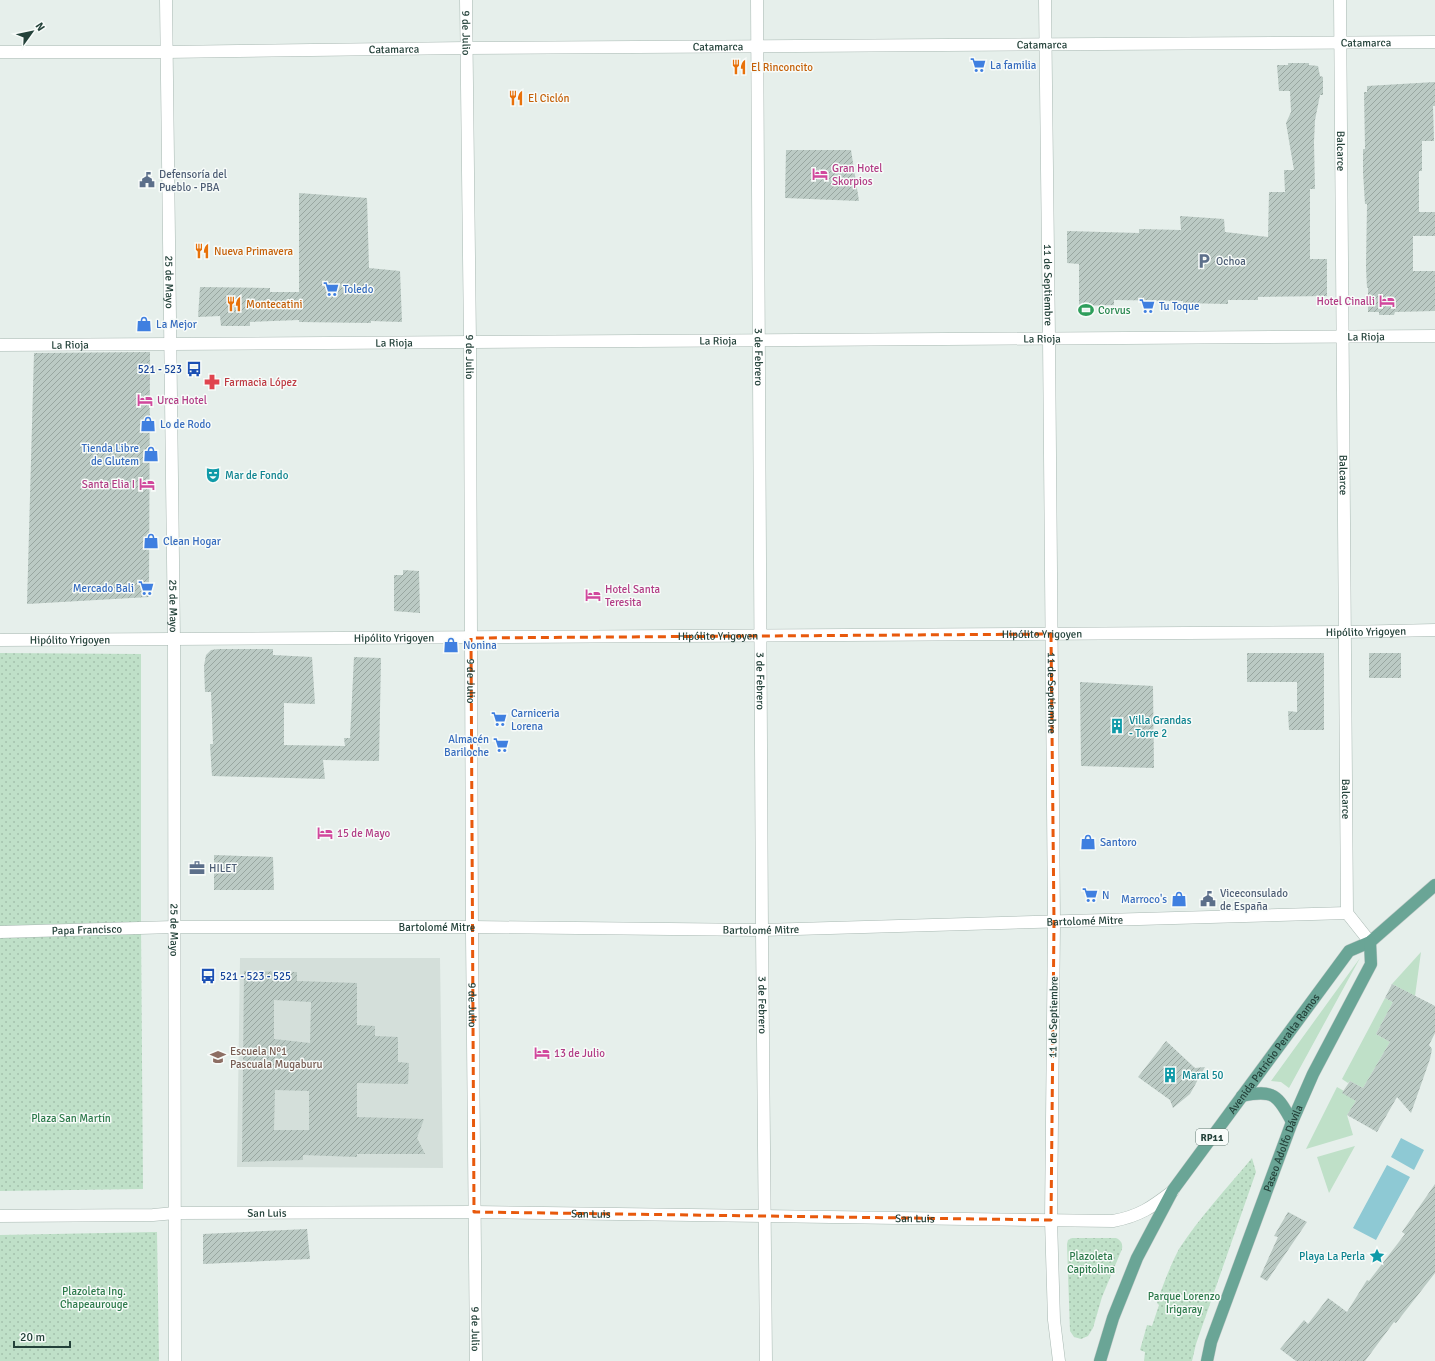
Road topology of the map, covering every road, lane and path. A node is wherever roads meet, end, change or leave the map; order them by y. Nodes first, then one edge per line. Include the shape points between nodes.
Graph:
1 (166, 0) edge
2 (466, 0) edge
3 (757, 0) edge
4 (1045, 0) edge
5 (1340, 0) edge
6 (1435, 42) edge
7 (1340, 43) junction
8 (1045, 45) junction
9 (758, 46) junction
10 (466, 48) junction
11 (0, 52) edge
12 (166, 52) junction
13 (1435, 336) edge
14 (1343, 337) junction
15 (1049, 338) junction
16 (759, 340) junction
17 (470, 342) junction
18 (169, 344) junction
19 (0, 345) edge
20 (1435, 630) edge
21 (1345, 632) junction
22 (1051, 634) junction
23 (761, 636) junction
24 (471, 638) junction
25 (174, 639) junction
26 (0, 640) edge
27 (1435, 885) edge
28 (1347, 913) junction
29 (1054, 922) junction
30 (174, 927) junction
31 (472, 927) junction
32 (762, 930) junction
33 (0, 932) edge
34 (1370, 942) junction
35 (1242, 1096) junction
36 (1292, 1122) junction
37 (1174, 1190) junction
38 (474, 1212) junction
39 (175, 1213) junction
40 (0, 1216) edge
41 (765, 1217) junction
42 (1051, 1220) junction
43 (175, 1361) edge
44 (476, 1361) edge
45 (766, 1361) edge
46 (1059, 1361) edge
47 (1100, 1361) edge
48 (1207, 1361) edge

1 - 12 street, 25 de Mayo
2 - 10 street, 9 de Julio
3 - 9 street, 3 de Febrero
4 - 8 street, 11 de Septiembre
5 - 7 street, Balcarce
6 - 7 street, Catamarca
7 - 8 street, Catamarca
7 - 14 street, Balcarce
8 - 9 street, Catamarca
8 - 15 street, 11 de Septiembre
9 - 10 street, Catamarca
9 - 16 street, 3 de Febrero
10 - 12 street, Catamarca
10 - 17 street, 9 de Julio
11 - 12 street, Catamarca
12 - 18 street, 25 de Mayo
13 - 14 street, La Rioja
14 - 15 street, La Rioja
14 - 21 street, Balcarce
15 - 16 street, La Rioja
15 - 22 street, 11 de Septiembre
16 - 17 street, La Rioja
16 - 23 street, 3 de Febrero
17 - 18 street, La Rioja
17 - 24 street, 9 de Julio
18 - 19 street, La Rioja
18 - 25 street, 25 de Mayo
20 - 21 street, Hipólito Yrigoyen
21 - 22 street, Hipólito Yrigoyen
21 - 28 street, Balcarce
22 - 23 street, Hipólito Yrigoyen
22 - 29 street, 11 de Septiembre
23 - 24 street, Hipólito Yrigoyen
23 - 32 street, 3 de Febrero
24 - 25 street, Hipólito Yrigoyen
24 - 31 street, 9 de Julio
25 - 26 street, Hipólito Yrigoyen
25 - 30 street, 25 de Mayo
27 - 34 main road, Avenida Patricio Peralta Ramos / RP11
28 - 29 street, Bartolomé Mitre
28 - 34 street
29 - 32 street, Bartolomé Mitre
29 - 42 street, 11 de Septiembre
30 - 31 street, Bartolomé Mitre
30 - 33 street, Papa Francisco
30 - 39 street, 25 de Mayo
31 - 32 street, Bartolomé Mitre
31 - 38 street, 9 de Julio
32 - 41 street, 3 de Febrero
34 - 35 main road, Avenida Patricio Peralta Ramos / RP11 via 1350,951
34 - 36 main road, Paseo Adolfo Dávila via 1371,964 1313,1074
35 - 36 main road via 1263,1092 1271,1095 1280,1100
35 - 37 main road, Avenida Patricio Peralta Ramos / RP11
36 - 48 main road, Paseo Adolfo Dávila
37 - 42 street, San Luis via 1154,1206 1127,1218 1113,1221
37 - 47 main road, Avenida Patricio Peralta Ramos / RP11 via 1137,1258 1113,1318
38 - 39 street, San Luis
38 - 41 street, San Luis
38 - 44 street, 9 de Julio
39 - 40 street, San Luis
39 - 43 street, 25 de Mayo
41 - 42 street, San Luis
41 - 45 street, 3 de Febrero
42 - 46 street, 11 de Septiembre via 1054,1320

